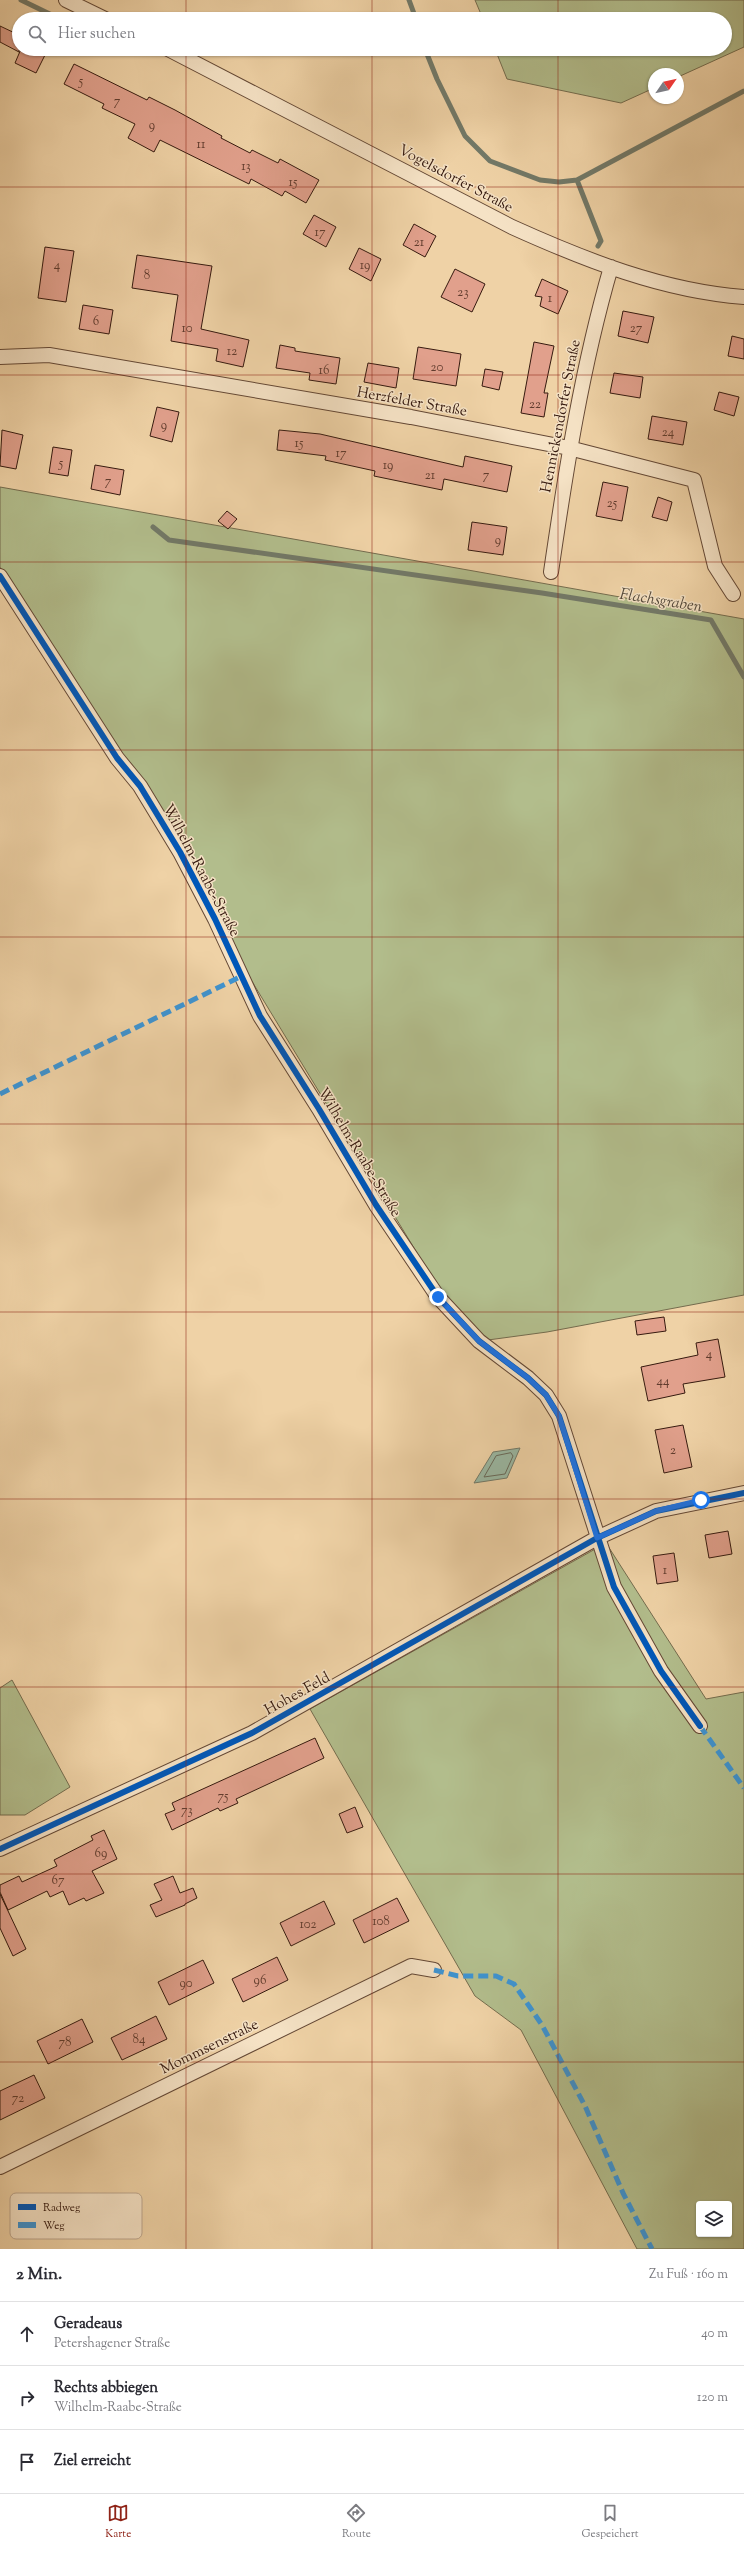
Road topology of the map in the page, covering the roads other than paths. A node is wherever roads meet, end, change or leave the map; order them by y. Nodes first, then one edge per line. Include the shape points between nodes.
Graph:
1 (66, 0) edge
2 (91, 12) edge
3 (182, 56) edge
4 (611, 267) junction
5 (744, 297) edge
6 (0, 357) edge
7 (569, 448) junction
8 (550, 572) dead end
9 (0, 576) edge
10 (733, 594) dead end
11 (744, 1493) edge
12 (597, 1538) junction
13 (700, 1726) dead end
14 (0, 1849) edge
15 (434, 1970) dead end
16 (0, 2167) edge

1 - 2 street
3 - 4 street, Vogelsdorfer Straße via 512,227
4 - 5 street, Vogelsdorfer Straße via 666,284
4 - 7 street, Hennickendorfer Straße via 587,356
6 - 7 street, Herzfelder Straße via 49,355 411,417
7 - 8 street, Hennickendorfer Straße
7 - 10 street, Herzfelder Straße via 694,480 715,566
9 - 12 street, Wilhelm-Raabe-Straße via 117,758 140,786 180,852 216,920 260,1016 376,1206 438,1297 479,1341 546,1395 559,1416
11 - 12 street, Hohes Feld via 656,1511
12 - 13 street, Wilhelm-Raabe-Straße via 614,1587 626,1611 661,1671
12 - 14 street, Hohes Feld via 252,1733
15 - 16 street, Mommsenstraße via 411,1966

